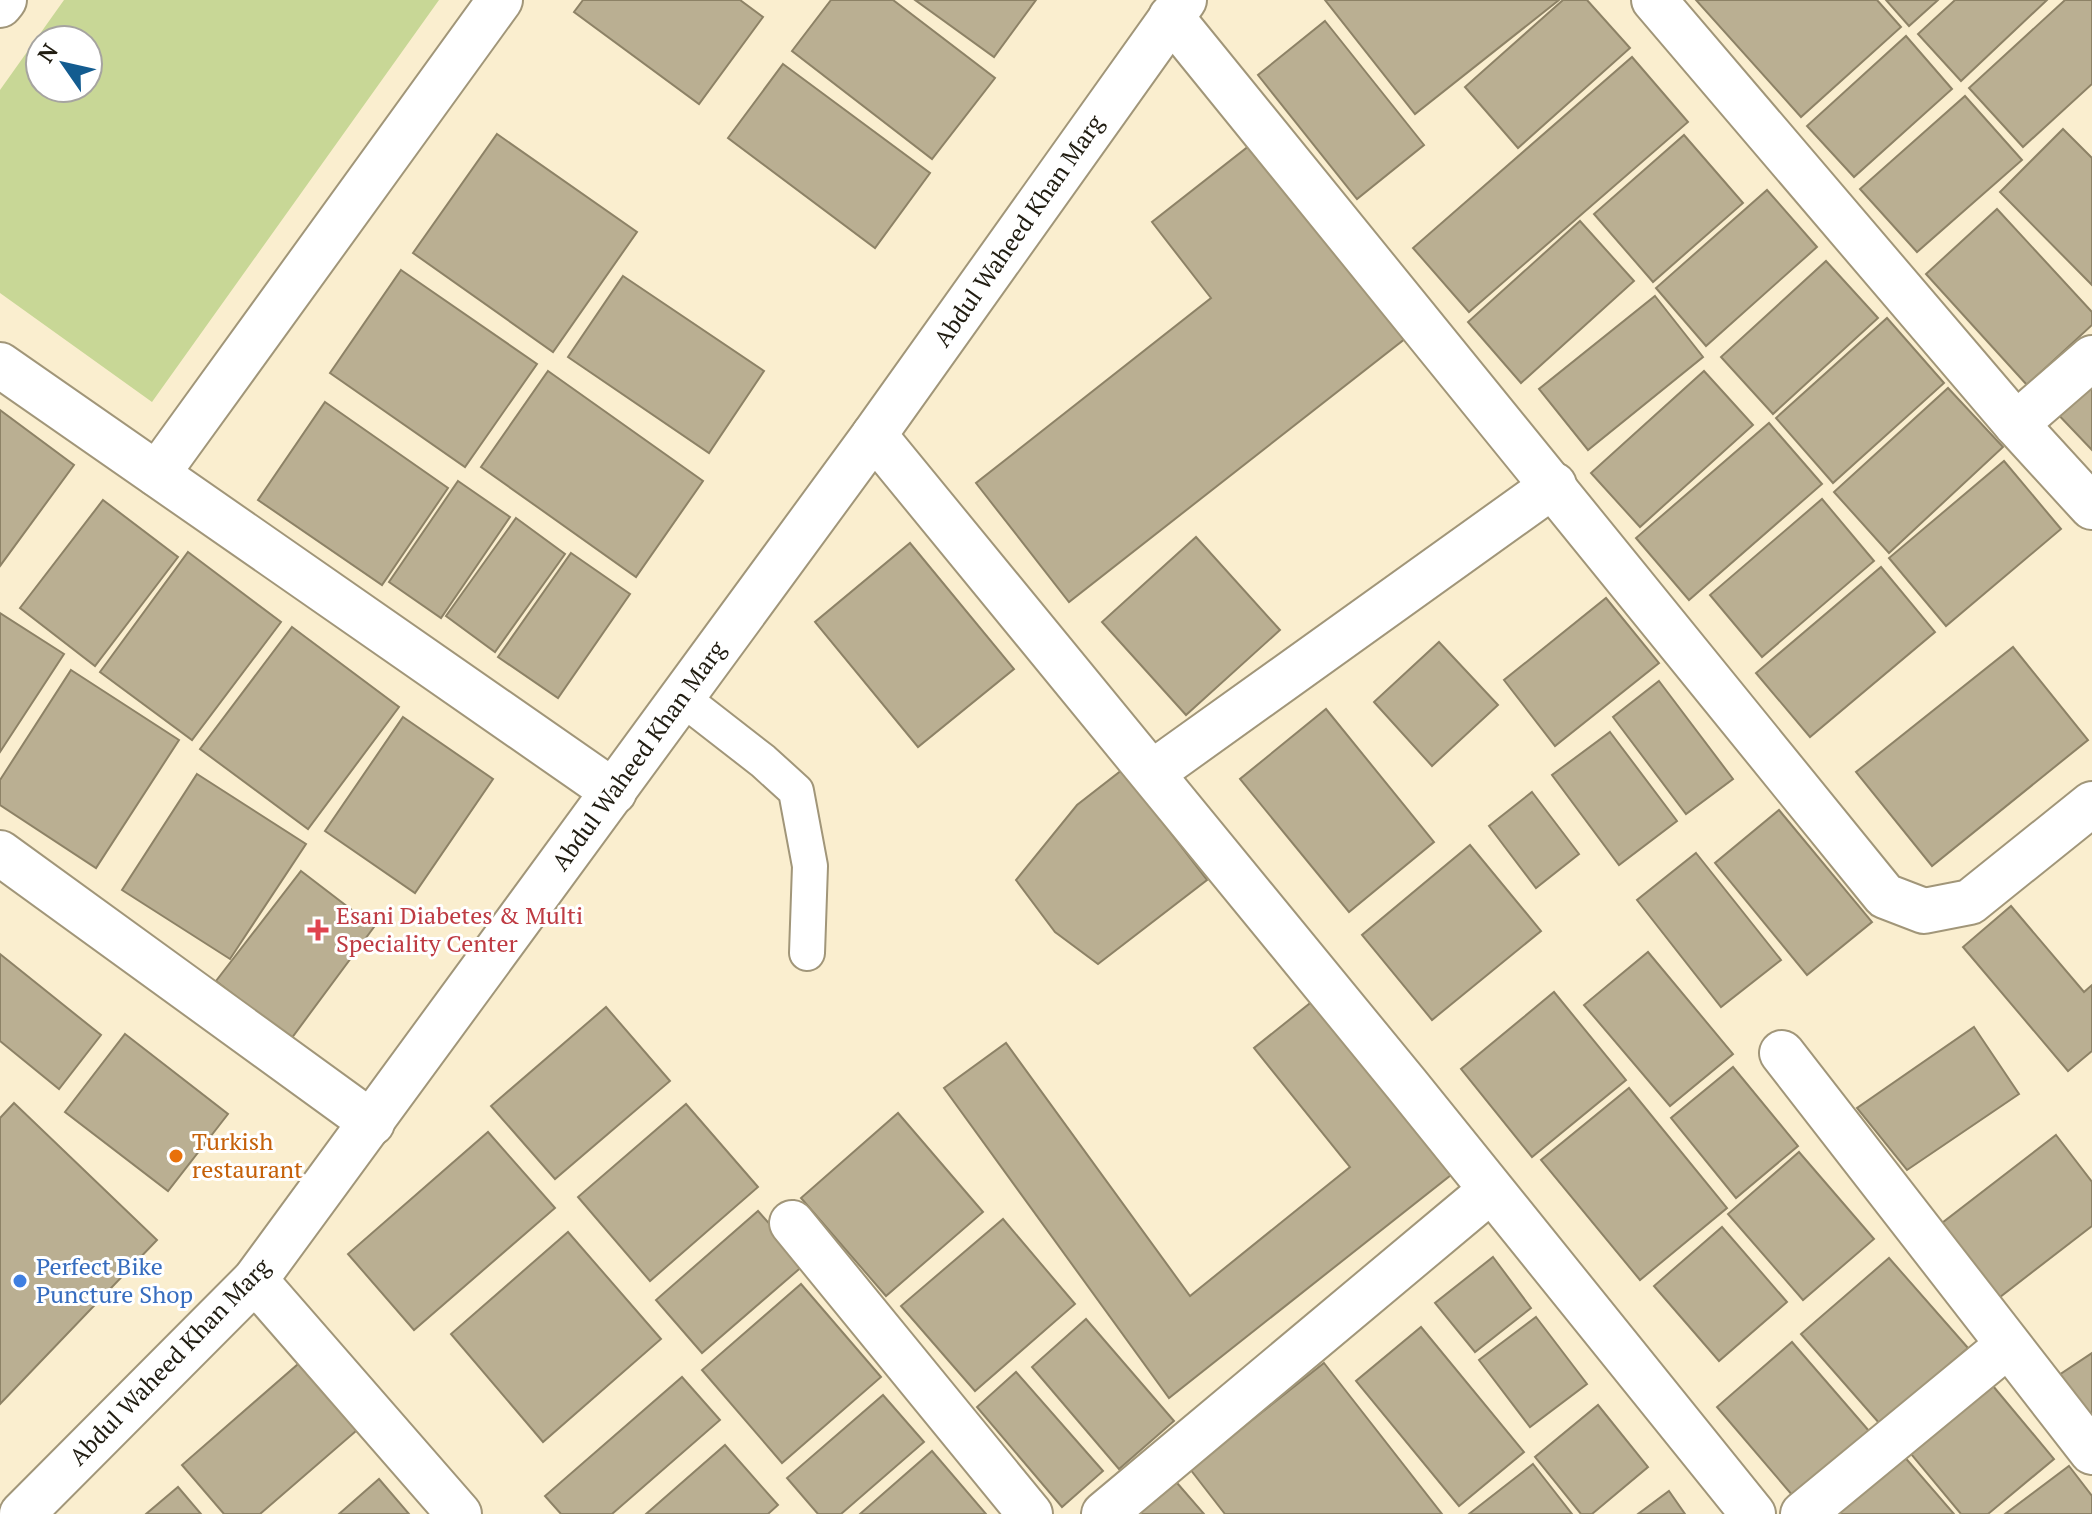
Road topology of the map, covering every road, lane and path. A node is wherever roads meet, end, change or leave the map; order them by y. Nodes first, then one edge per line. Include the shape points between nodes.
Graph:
1 (4, 0) edge
2 (500, 0) edge
3 (1658, 1) edge
4 (0, 5) edge
5 (1177, 9) edge
6 (2092, 358) edge
7 (0, 365) edge
8 (2016, 424) junction
9 (874, 435) junction
10 (157, 474) junction
11 (1554, 485) junction
12 (2092, 507) edge
13 (682, 698) junction
14 (1152, 773) junction
15 (614, 792) junction
16 (2092, 804) edge
17 (0, 853) edge
18 (807, 953) dead end
19 (1782, 1053) dead end
20 (372, 1123) junction
21 (1490, 1191) junction
22 (792, 1223) dead end
23 (255, 1280) junction
24 (2008, 1345) junction
25 (2092, 1452) edge
26 (22, 1514) edge
27 (459, 1514) edge
28 (1030, 1514) edge
29 (1104, 1514) edge
30 (1753, 1514) edge
31 (1803, 1514) edge

1 - 4 street
2 - 10 street
3 - 8 street
5 - 9 street, Abdul Waheed Khan Marg
5 - 11 street
6 - 8 street
7 - 10 street
8 - 12 street
9 - 13 street, Abdul Waheed Khan Marg
9 - 14 street
10 - 15 street
11 - 14 street
11 - 16 street via 1885,896 1924,911 1970,902
13 - 15 street, Abdul Waheed Khan Marg
13 - 18 lane via 796,791 810,866
14 - 21 street
15 - 20 street, Abdul Waheed Khan Marg
17 - 20 street
19 - 24 street
20 - 23 street, Abdul Waheed Khan Marg
21 - 29 street
21 - 30 street
22 - 28 street
23 - 26 street, Abdul Waheed Khan Marg
23 - 27 street
24 - 25 street
24 - 31 street

